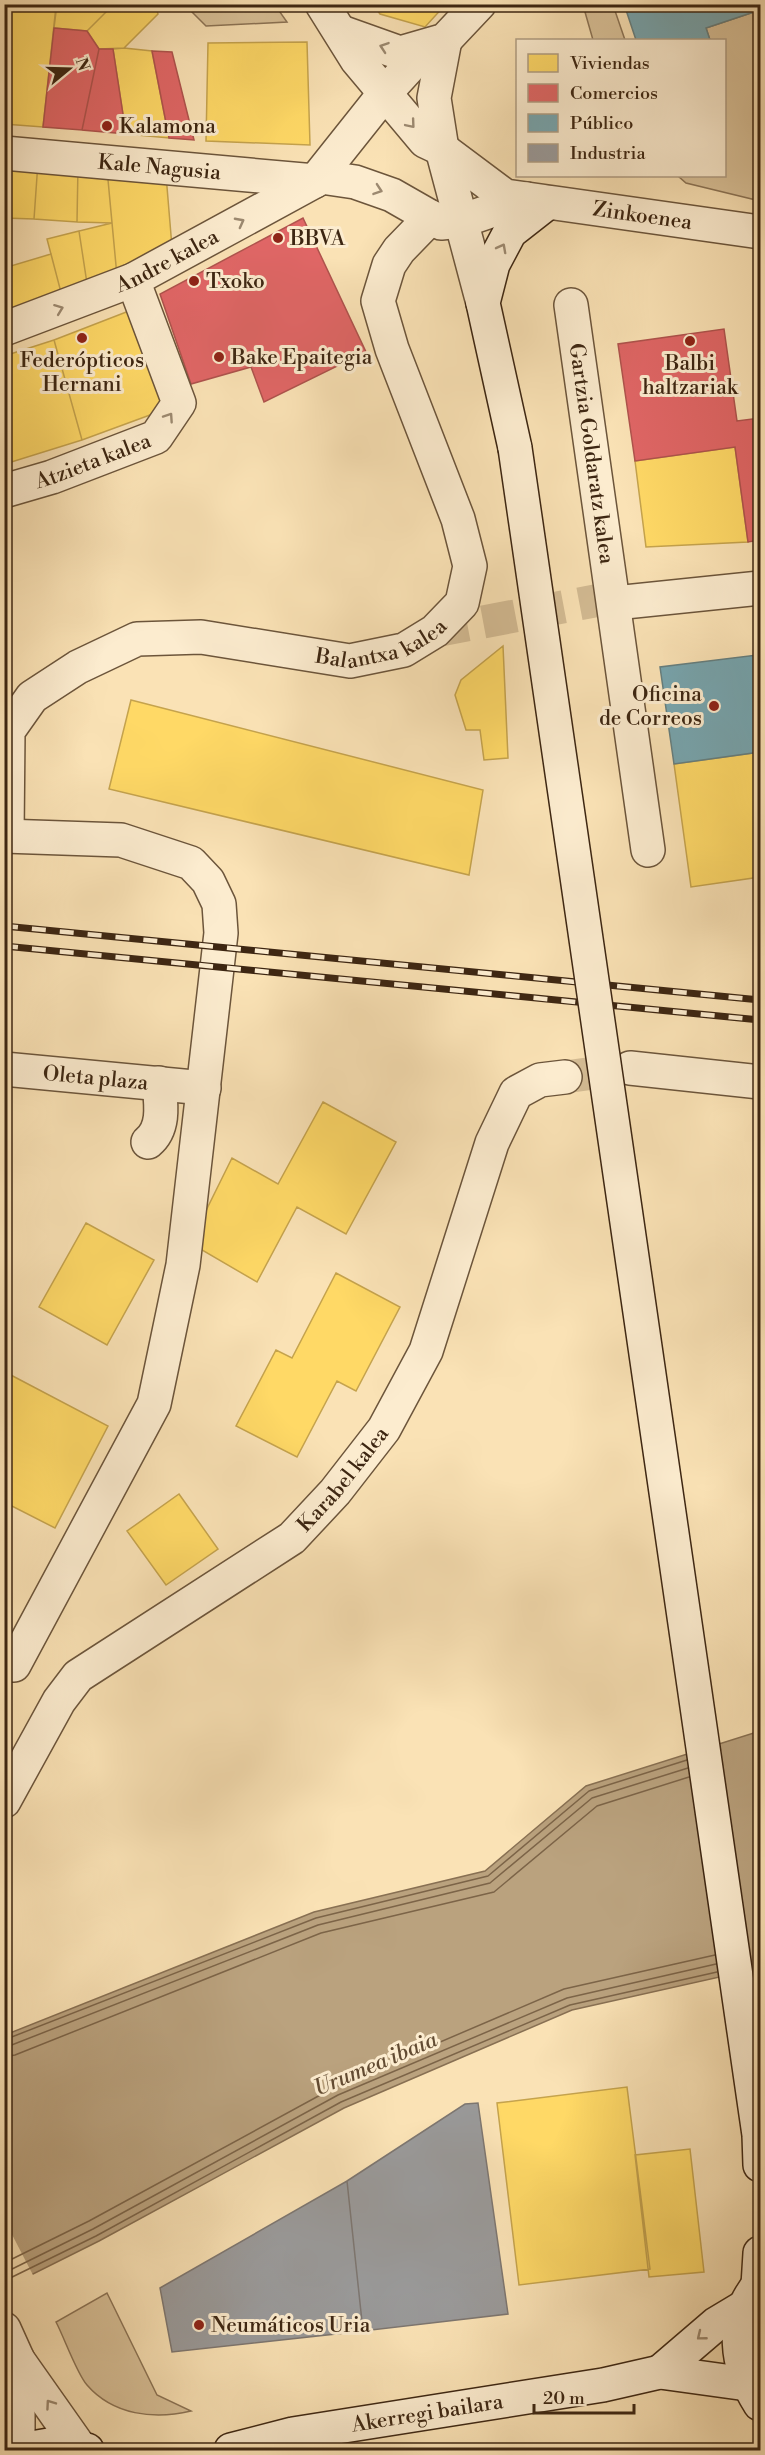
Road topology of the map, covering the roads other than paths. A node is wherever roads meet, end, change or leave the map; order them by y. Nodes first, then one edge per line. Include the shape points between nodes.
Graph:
1 (322, 4) edge
2 (479, 4) edge
3 (341, 32) junction
4 (436, 43) junction
5 (385, 93) junction
6 (442, 150) junction
7 (4, 153) edge
8 (318, 179) junction
9 (536, 201) junction
10 (446, 219) junction
11 (760, 232) edge
12 (133, 280) junction
13 (483, 303) junction
14 (571, 305) dead end
15 (4, 330) edge
16 (4, 491) edge
17 (760, 588) edge
18 (615, 603) junction
19 (6, 836) edge
20 (648, 850) dead end
21 (630, 1068) tunnel mouth
22 (4, 1070) edge
23 (565, 1077) tunnel mouth
24 (760, 1082) edge
25 (159, 1083) junction
26 (204, 1088) junction
27 (148, 1142) dead end
28 (14, 1665) dead end
29 (4, 1801) edge
30 (760, 2146) edge
31 (760, 2253) edge
32 (755, 2291) edge
33 (4, 2329) edge
34 (18, 2360) junction
35 (660, 2372) junction
36 (754, 2394) edge
37 (84, 2449) edge
38 (19, 2451) edge
39 (231, 2451) edge

1 - 3 street, Zinkoenea
2 - 4 street
4 -> 3 street via 400,53
3 - 5 street, Zinkoenea via 357,60
4 - 5 street
4 - 6 street via 434,98
5 -> 6 street, Zinkoenea via 425,141
5 - 8 street
6 - 9 street, Zinkoenea via 505,196
6 - 10 street
7 - 8 street, Kale Nagusia
8 -> 10 street, Kale Nagusia via 355,182
12 -> 8 street, Andre kalea
9 - 10 street
9 - 11 street, Zinkoenea
13 -> 9 street via 493,264 510,232
10 - 13 street
10 - 19 street, Balantxa kalea via 399,250 389,265 378,301 392,349 458,519 470,566 462,603 435,632 404,650 350,661 201,637 137,639 78,667 32,698 8,731
15 -> 12 street, Andre kalea
16 -> 12 street, Atzieta kalea via 156,437 179,403
13 - 30 street, bridge via 515,448
14 - 18 street, Gartzia Goldaratz kalea
17 - 18 street
18 - 20 street, Gartzia Goldaratz kalea
19 - 26 street via 121,840 191,863 208,881 219,904 221,933
21 - 24 street
22 - 25 street, Oleta plaza
23 - 29 street, Karabel kalea via 540,1080 516,1093 492,1143 426,1352 384,1429 335,1492 292,1538 78,1676 59,1701
25 - 26 street
25 - 27 street, Oleta plaza via 161,1115 156,1136
26 - 28 street via 183,1265 154,1404
31 - 32 street
32 -> 35 street
32 - 36 street via 739,2332 739,2358
33 - 34 street
37 -> 34 street
34 - 38 street
35 - 36 street
35 - 39 street, Akerregi bailara via 603,2385 293,2434
37 - 38 street via 49,2445

